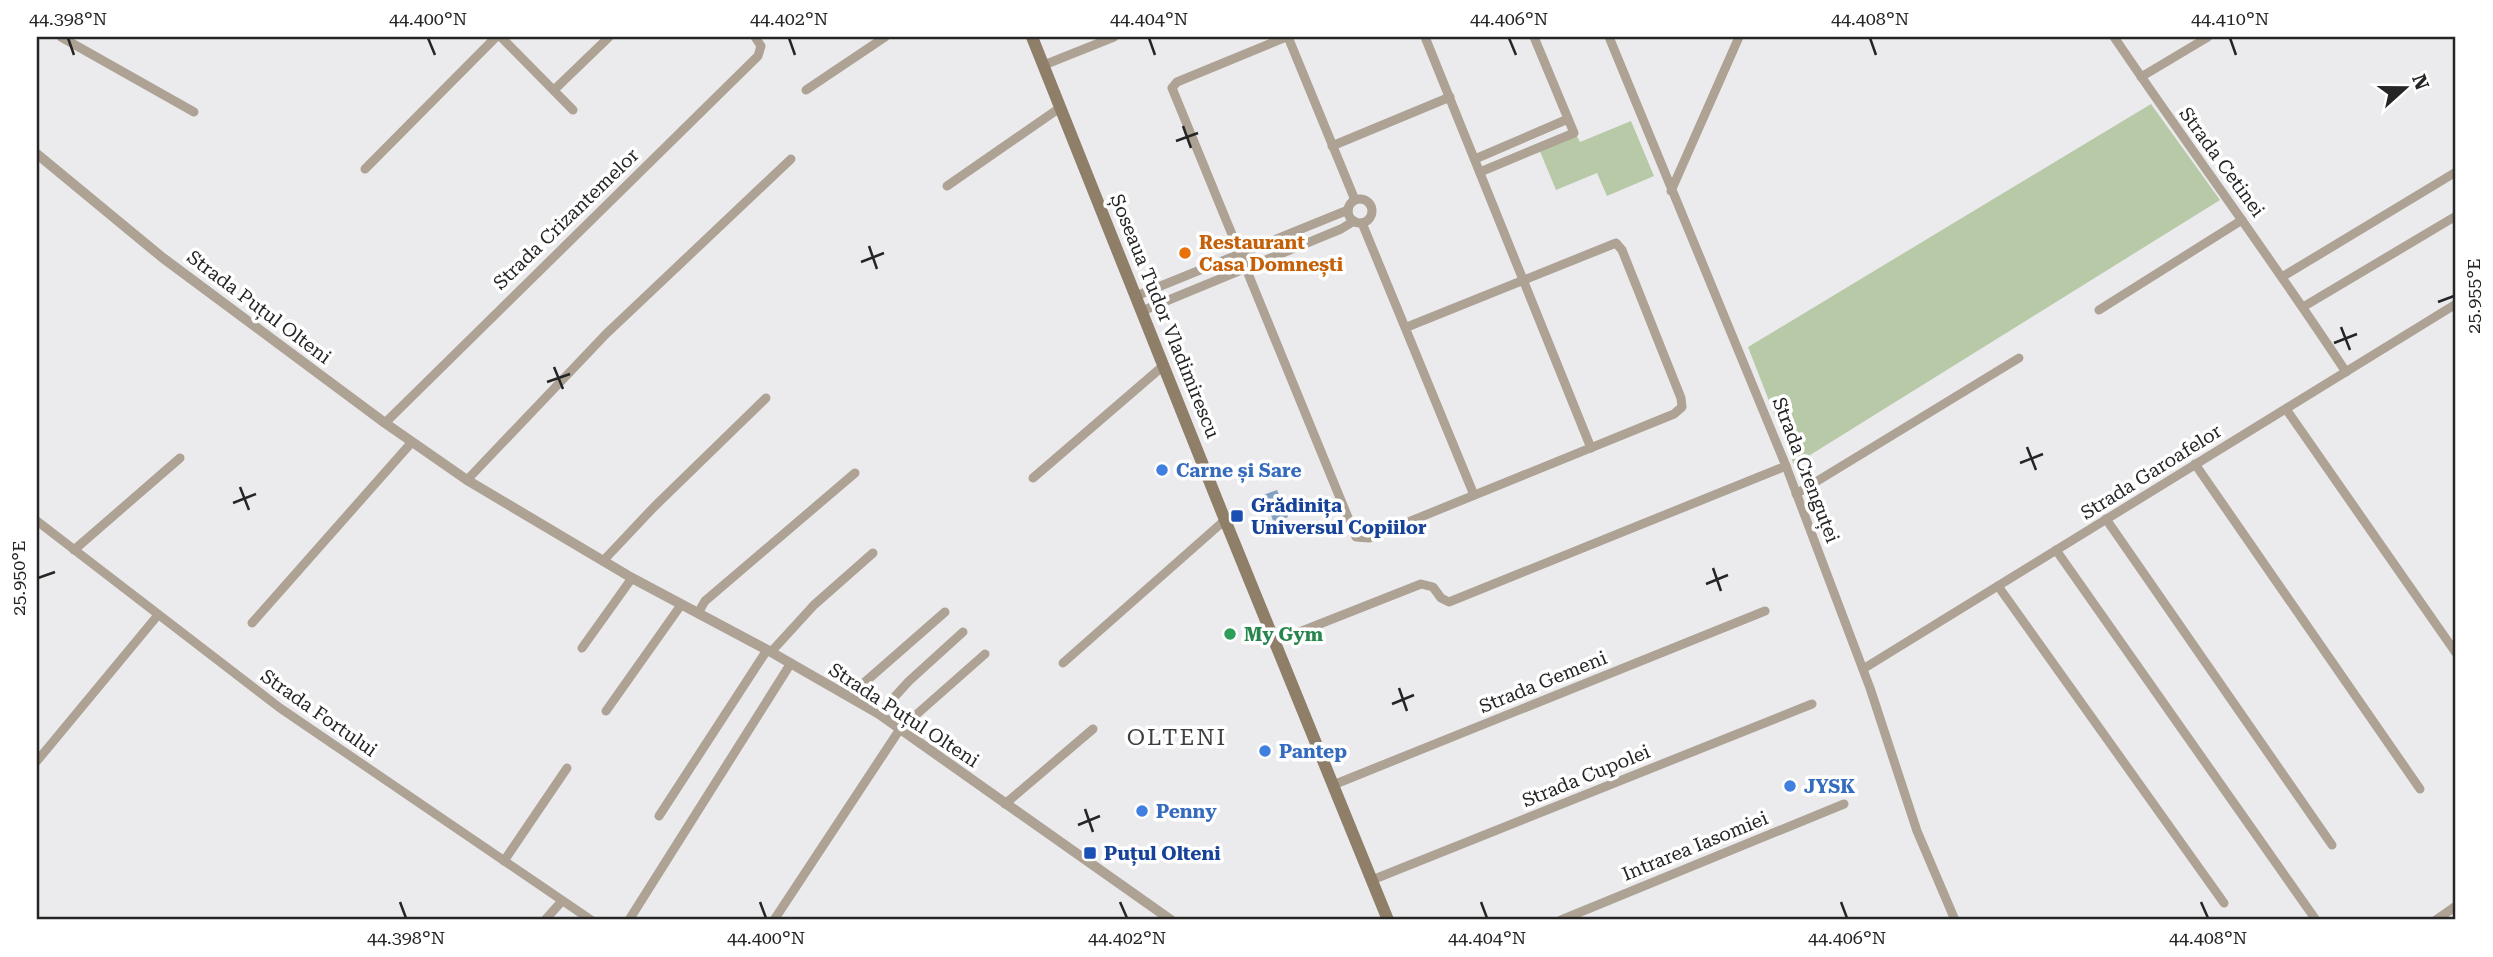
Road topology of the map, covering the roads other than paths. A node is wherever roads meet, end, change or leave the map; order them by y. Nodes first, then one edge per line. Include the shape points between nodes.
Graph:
1 (61, 37) edge
2 (498, 37) edge
3 (609, 37) edge
4 (755, 37) edge
5 (885, 37) edge
6 (1032, 37) edge
7 (1114, 37) edge
8 (1287, 37) edge
9 (1425, 37) edge
10 (1534, 37) edge
11 (1609, 37) edge
12 (1739, 37) edge
13 (2114, 37) edge
14 (2208, 37) edge
15 (1044, 65) junction
16 (2141, 78) junction
17 (554, 90) junction
18 (806, 90) dead end
19 (1450, 97) junction
20 (1061, 107) junction
21 (573, 110) dead end
22 (194, 112) dead end
23 (1568, 119) junction
24 (1332, 146) junction
25 (37, 154) edge
26 (791, 159) dead end
27 (1475, 159) junction
28 (365, 169) dead end
29 (1480, 172) junction
30 (2456, 172) edge
31 (947, 186) dead end
32 (1671, 191) junction
33 (1355, 200) junction
34 (1348, 210) junction
35 (2456, 216) edge
36 (2242, 220) junction
37 (1358, 222) junction
38 (1292, 232) junction
39 (1298, 246) junction
40 (1239, 254) junction
41 (1244, 268) junction
42 (2282, 277) junction
43 (1523, 281) junction
44 (1136, 296) junction
45 (2456, 304) edge
46 (2303, 307) junction
47 (2099, 310) dead end
48 (1142, 311) junction
49 (1407, 327) junction
50 (2020, 358) dead end
51 (1163, 366) junction
52 (2346, 372) junction
53 (766, 398) dead end
54 (2286, 409) junction
55 (385, 423) junction
56 (412, 442) junction
57 (1591, 448) junction
58 (180, 458) dead end
59 (2196, 464) junction
60 (1786, 466) junction
61 (855, 473) dead end
62 (1033, 478) dead end
63 (467, 480) junction
64 (1796, 494) junction
65 (1474, 495) junction
66 (2106, 519) junction
67 (1225, 520) junction
68 (37, 521) edge
69 (74, 550) junction
70 (2056, 550) junction
71 (873, 553) dead end
72 (603, 561) junction
73 (632, 578) junction
74 (1998, 586) junction
75 (681, 605) junction
76 (1765, 611) dead end
77 (945, 612) dead end
78 (698, 613) junction
79 (158, 615) junction
80 (252, 623) dead end
81 (963, 632) dead end
82 (1274, 642) junction
83 (582, 648) dead end
84 (769, 651) junction
85 (2456, 653) edge
86 (985, 654) dead end
87 (791, 663) junction
88 (1063, 663) dead end
89 (1863, 669) junction
90 (849, 696) junction
91 (1812, 705) dead end
92 (606, 711) dead end
93 (878, 714) junction
94 (900, 729) junction
95 (1093, 729) dead end
96 (37, 761) edge
97 (567, 768) dead end
98 (1333, 785) junction
99 (2420, 789) dead end
100 (1005, 804) junction
101 (1844, 804) dead end
102 (659, 816) dead end
103 (2332, 845) dead end
104 (504, 861) junction
105 (1372, 880) junction
106 (562, 901) junction
107 (2224, 903) dead end
108 (2456, 906) edge
109 (545, 920) edge
110 (591, 920) edge
111 (629, 920) edge
112 (774, 920) edge
113 (1171, 920) edge
114 (1388, 920) edge
115 (1560, 920) edge
116 (1955, 920) edge
117 (2316, 920) edge
118 (2436, 920) edge

1 - 22 street
2 - 17 street
2 - 28 street
3 - 17 street
4 - 55 street, Strada Crizantemelor via 761,46 758,56
5 - 18 street
6 - 15 main road, Șoseaua Tudor Vladimirescu
7 - 15 street
8 - 24 street
8 - 40 street via 1172,88
9 - 19 street
10 - 23 street
11 - 32 street, Strada Crenguței
12 - 32 street
13 - 16 street, Strada Cetinei
14 - 16 street
15 - 20 main road, Șoseaua Tudor Vladimirescu
16 - 36 street, Strada Cetinei
17 - 21 street
19 - 24 street
19 - 27 street
20 - 31 street
20 - 44 main road, Șoseaua Tudor Vladimirescu
23 - 27 street
23 - 29 street via 1574,133
24 - 33 street
25 - 55 street, Strada Puțul Olteni via 163,258
26 - 63 street via 606,334
27 - 29 street
29 - 43 street
30 - 42 street
32 - 60 street, Strada Crenguței
33 - 34 street
33 - 37 street via 1371,208 1370,216
34 - 37 street
34 - 38 street
35 - 46 street
36 - 42 street, Strada Cetinei
36 - 47 street
37 - 39 street
37 - 49 street
38 - 39 street
38 - 40 street
39 - 41 street
40 - 41 street
40 - 44 street
41 - 48 street
41 - 65 street via 1356,537 1369,538
42 - 46 street, Strada Cetinei
43 - 49 street
43 - 57 street
43 - 57 street via 1612,244 1619,244 1622,250 1682,407
44 - 48 main road, Șoseaua Tudor Vladimirescu
45 - 52 street, Strada Garoafelor
46 - 52 street, Strada Cetinei
48 - 51 main road, Șoseaua Tudor Vladimirescu
49 - 65 street
50 - 64 street
51 - 62 street
51 - 67 main road, Șoseaua Tudor Vladimirescu
52 - 54 street, Strada Garoafelor
53 - 72 street
54 - 59 street, Strada Garoafelor
54 - 85 street
55 - 56 street, Strada Puțul Olteni
56 - 63 street, Strada Puțul Olteni
56 - 80 street
57 - 65 street
58 - 69 street
59 - 66 street, Strada Garoafelor
59 - 99 street
60 - 64 street, Strada Crenguței
60 - 82 street via 1448,602 1433,587 1421,584
61 - 78 street via 705,601
63 - 72 street, Strada Puțul Olteni
64 - 89 street, Strada Crenguței
66 - 70 street, Strada Garoafelor
66 - 103 street
67 - 82 main road, Șoseaua Tudor Vladimirescu
67 - 88 street
68 - 69 street, Strada Fortului
69 - 79 street, Strada Fortului
70 - 74 street, Strada Garoafelor
70 - 117 street
71 - 84 street
72 - 73 street, Strada Puțul Olteni
73 - 75 street, Strada Puțul Olteni
73 - 83 street
74 - 89 street, Strada Garoafelor
74 - 107 street
75 - 78 street, Strada Puțul Olteni
75 - 92 street
76 - 98 street, Strada Gemeni
77 - 90 street
78 - 84 street, Strada Puțul Olteni
79 - 96 street
79 - 104 street, Strada Fortului via 280,708
81 - 93 street
82 - 98 main road, Șoseaua Tudor Vladimirescu
84 - 87 street, Strada Puțul Olteni
84 - 102 street
86 - 94 street
87 - 90 street, Strada Puțul Olteni
87 - 111 street
89 - 116 street, Strada Crenguței via 1908,806
90 - 93 street, Strada Puțul Olteni
91 - 105 street, Strada Cupolei
93 - 94 street, Strada Puțul Olteni
94 - 100 street, Strada Puțul Olteni
94 - 112 street
95 - 100 street
97 - 104 street
98 - 105 main road, Șoseaua Tudor Vladimirescu
100 - 113 street, Strada Puțul Olteni
101 - 115 street, Intrarea Iasomiei
104 - 106 street, Strada Fortului
105 - 114 main road, Șoseaua Tudor Vladimirescu
106 - 109 street
106 - 110 street, Strada Fortului
108 - 118 street

